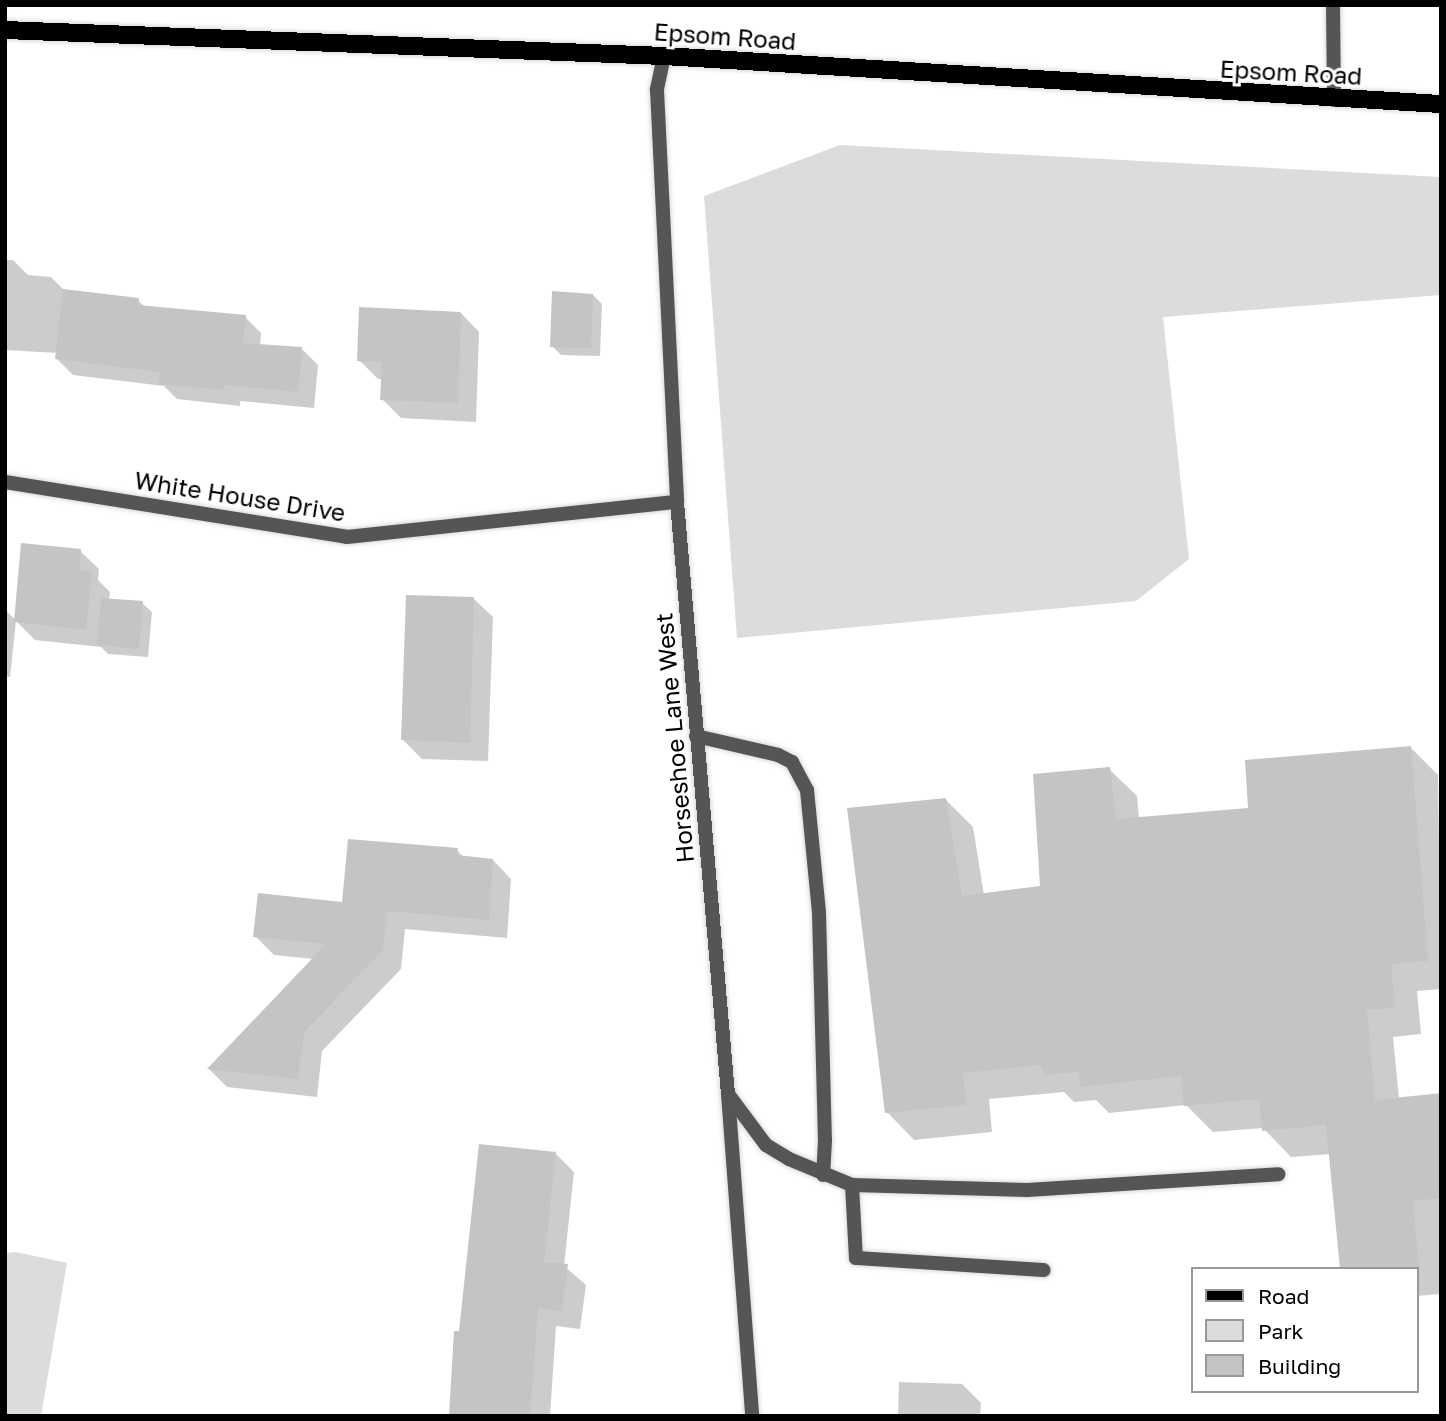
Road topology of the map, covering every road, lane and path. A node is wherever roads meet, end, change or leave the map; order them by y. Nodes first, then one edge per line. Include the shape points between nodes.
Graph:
1 (1333, 5) edge
2 (5, 30) edge
3 (664, 56) junction
4 (1334, 100) junction
5 (1441, 104) edge
6 (5, 482) edge
7 (677, 502) junction
8 (696, 736) junction
9 (728, 1094) junction
10 (1278, 1174) dead end
11 (823, 1175) junction
12 (852, 1185) junction
13 (1044, 1270) dead end
14 (752, 1416) edge

1 - 4 street
2 - 3 main road, Epsom Road
3 - 4 main road, Epsom Road
3 - 7 street, Horseshoe Lane West via 657,90
4 - 5 main road, Epsom Road
6 - 7 street, White House Drive via 347,537
7 - 8 street, Horseshoe Lane West
8 - 9 street, Horseshoe Lane West
8 - 11 street via 755,748 792,762 807,790 819,913
9 - 11 street via 766,1145
9 - 14 street, Horseshoe Lane West
10 - 12 street via 1027,1190
11 - 12 street
12 - 13 street via 856,1258

